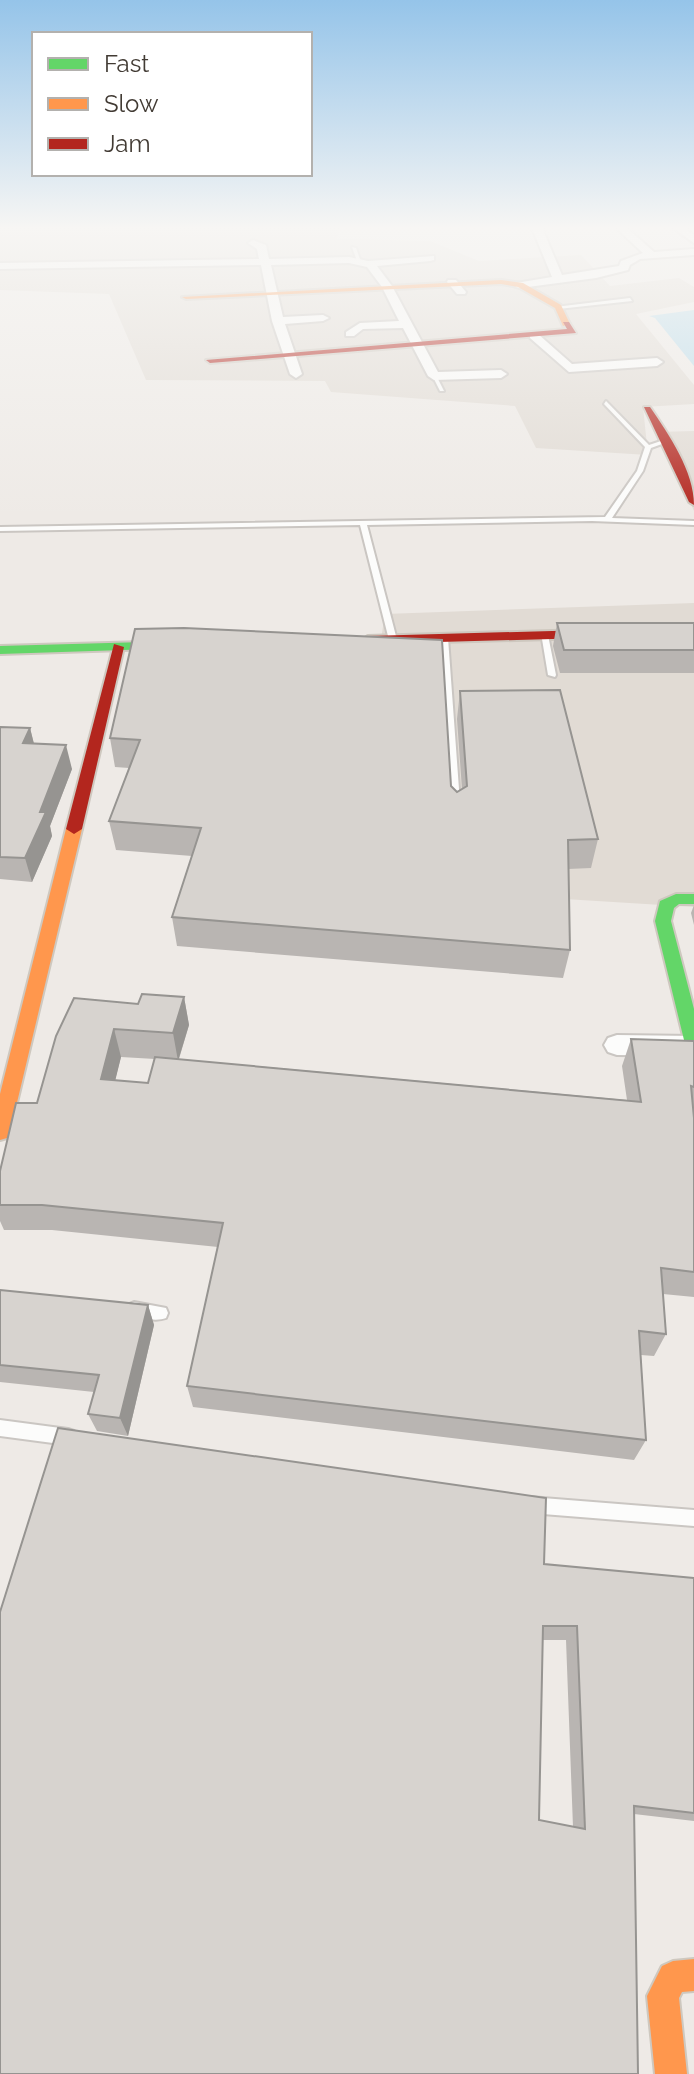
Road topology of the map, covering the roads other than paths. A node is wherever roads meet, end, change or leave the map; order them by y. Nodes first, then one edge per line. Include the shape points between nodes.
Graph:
1 (408, 324) edge
2 (280, 325) edge
3 (389, 325) edge
4 (567, 325) edge
5 (350, 334) dead end
6 (534, 336) junction
7 (418, 345) junction
8 (292, 354) junction
9 (210, 360) dead end
10 (657, 362) dead end
11 (296, 374) dead end
12 (501, 374) dead end
13 (434, 376) junction
14 (442, 390) dead end
15 (606, 403) dead end
16 (647, 409) dead end
17 (667, 441) junction
18 (648, 447) junction
19 (694, 502) edge
20 (607, 519) junction
21 (363, 523) junction
22 (694, 523) edge
23 (0, 529) edge
24 (694, 631) edge
25 (544, 635) junction
26 (444, 638) junction
27 (393, 640) junction
28 (347, 641) edge
29 (195, 645) edge
30 (118, 647) junction
31 (0, 650) edge
32 (552, 675) dead end
33 (456, 815) edge
34 (694, 899) edge
35 (617, 1045) dead end
36 (694, 1045) edge
37 (0, 1132) edge
38 (117, 1307) edge
39 (161, 1313) dead end
40 (0, 1428) edge
41 (79, 1439) edge
42 (513, 1502) edge
43 (694, 1518) edge
44 (694, 1975) edge
45 (671, 2074) edge

1 - 7 street
2 - 8 street
3 - 5 street via 360,326
4 - 6 street via 573,331
6 - 7 street
6 - 10 street via 569,368
7 - 8 street
7 - 13 street
8 - 9 street
8 - 11 street
12 - 13 street
13 - 14 lane
15 - 18 lane
16 - 17 street
17 - 18 lane
17 - 19 street
18 - 20 lane via 640,471
20 - 21 lane
20 - 22 lane
21 - 23 lane
21 - 27 lane
24 - 25 street
25 - 26 street
25 - 32 lane
26 - 27 street
26 - 33 lane
27 - 28 street
29 - 30 street
30 - 31 street
30 - 37 street
34 - 36 street via 666,905 663,921
35 - 36 street
38 - 39 lane
40 - 41 lane
42 - 43 lane
44 - 45 street via 673,1977 663,1996

